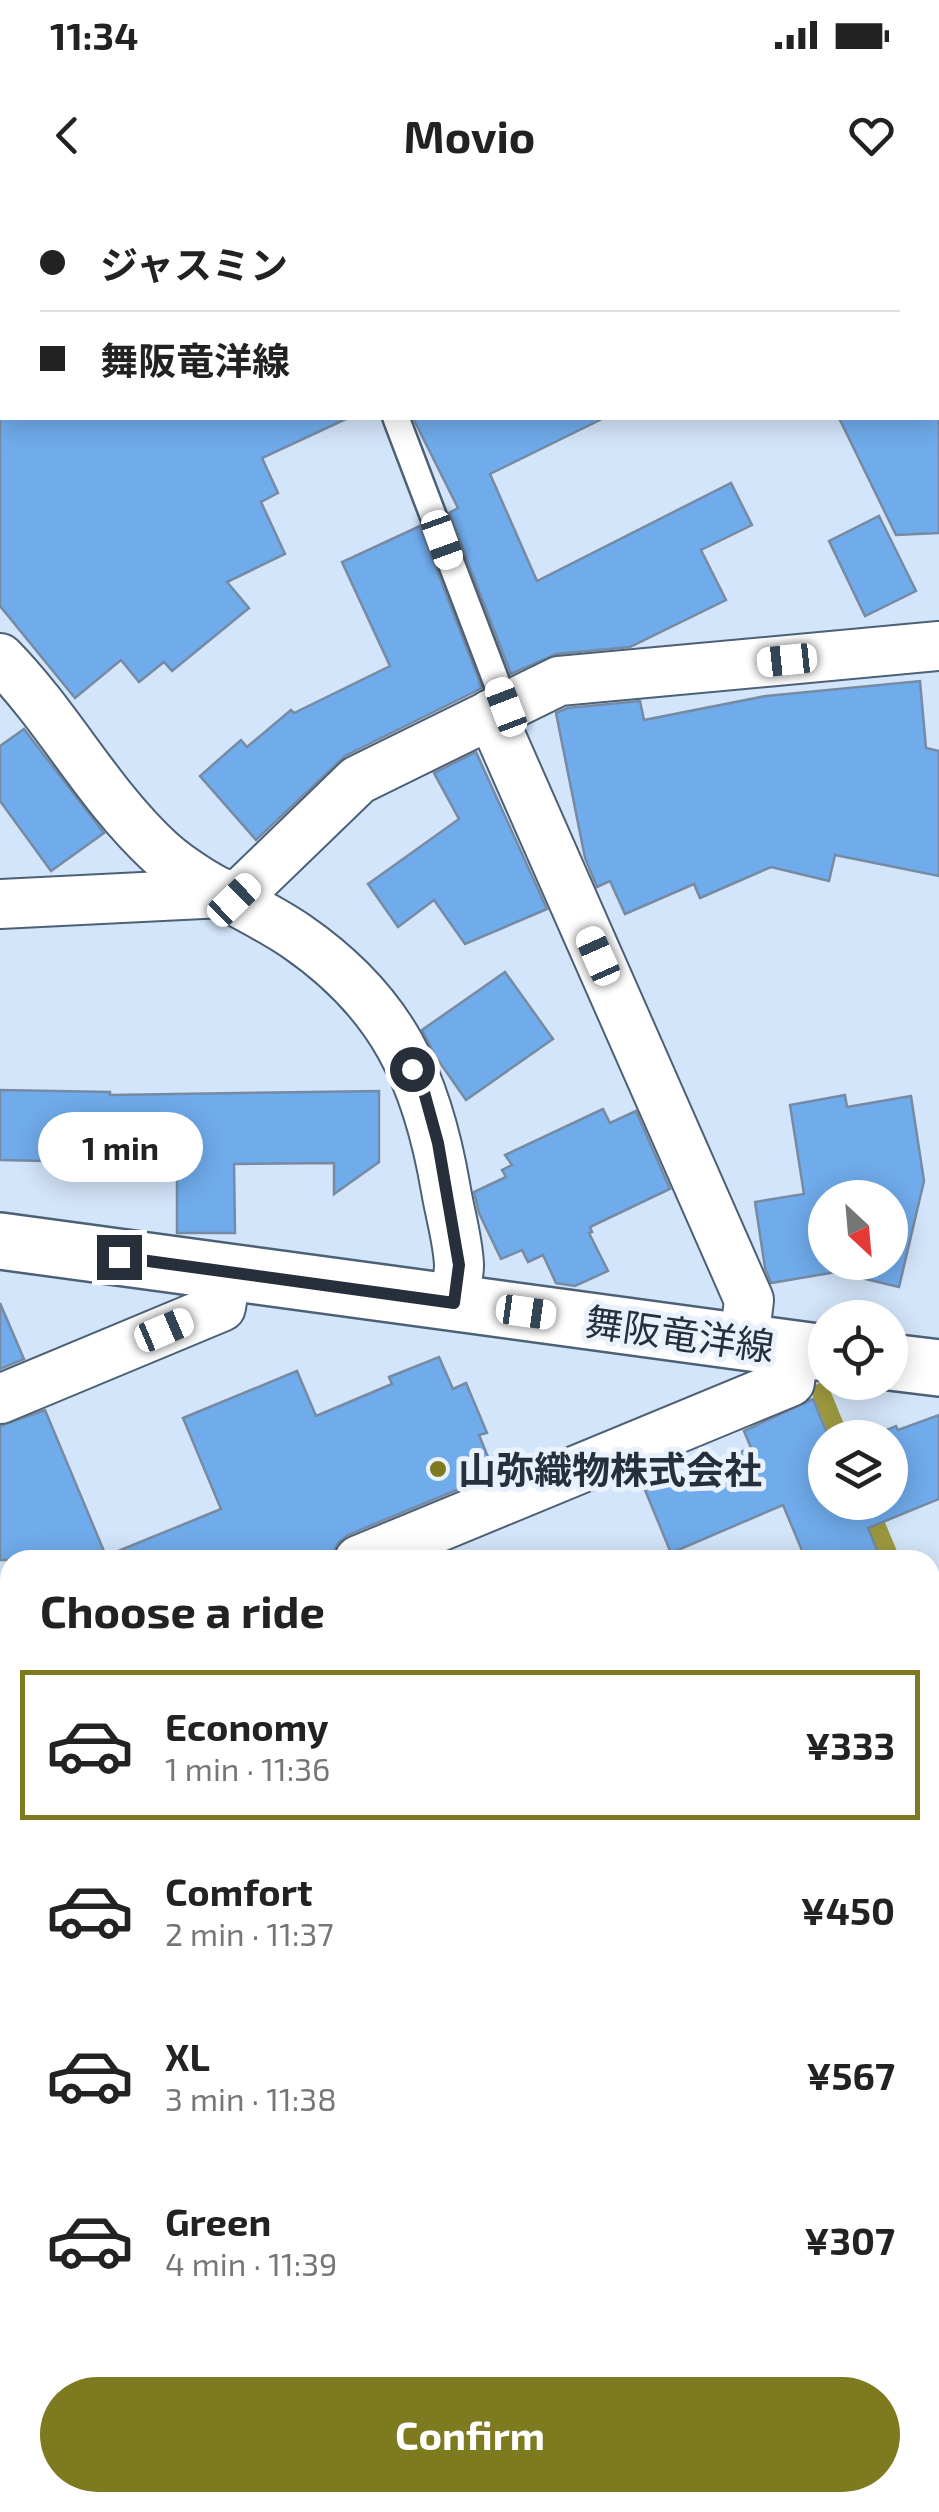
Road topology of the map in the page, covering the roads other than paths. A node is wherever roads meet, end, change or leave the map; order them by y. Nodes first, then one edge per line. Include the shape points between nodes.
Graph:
1 (397, 420) edge
2 (939, 646) edge
3 (0, 658) edge
4 (499, 711) junction
5 (228, 897) junction
6 (0, 904) edge
7 (0, 1241) edge
8 (226, 1272) junction
9 (454, 1303) junction
10 (788, 1348) edge
11 (908, 1364) edge
12 (939, 1368) edge
13 (0, 1398) edge
14 (383, 1550) edge

1 - 4 lane
2 - 4 street via 559,681
3 - 5 street via 142,835
4 - 5 street via 358,780
4 - 10 street via 750,1300
5 - 6 street
5 - 9 street via 335,964 402,1045 438,1143 459,1265
7 - 8 main road, 舞阪竜洋線
8 - 9 main road, 舞阪竜洋線
8 - 13 street via 221,1307
9 - 10 main road, 舞阪竜洋線
10 - 14 street via 790,1382
11 - 12 main road

